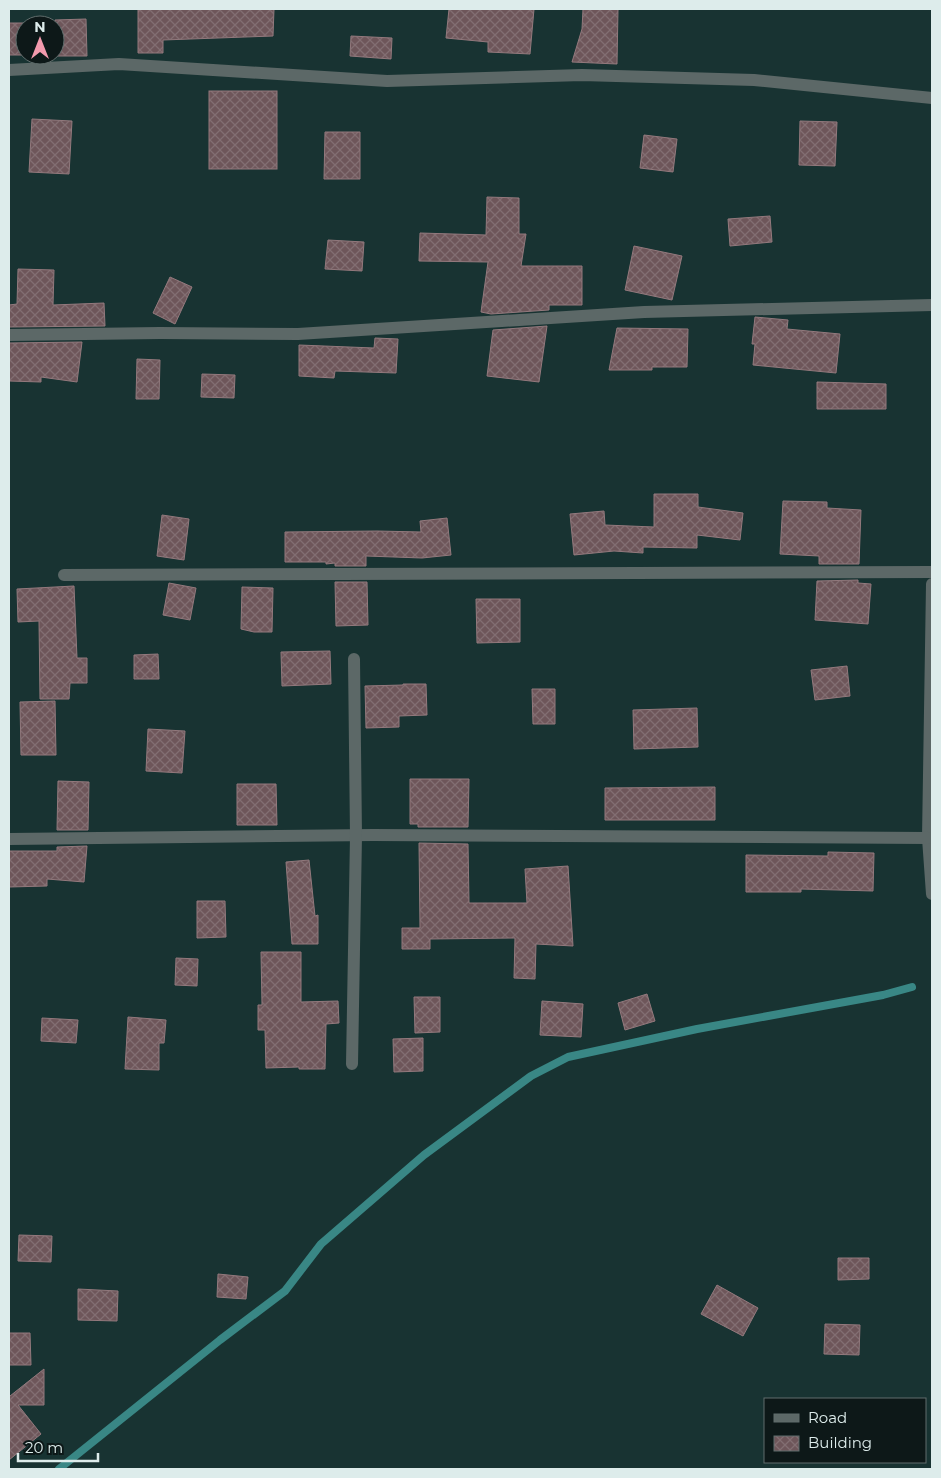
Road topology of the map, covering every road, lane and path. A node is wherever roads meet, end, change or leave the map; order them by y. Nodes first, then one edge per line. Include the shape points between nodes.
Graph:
1 (9, 70) edge
2 (932, 98) edge
3 (932, 305) edge
4 (9, 334) edge
5 (932, 572) edge
6 (64, 575) dead end
7 (932, 584) edge
8 (354, 658) dead end
9 (356, 836) junction
10 (928, 838) junction
11 (9, 839) edge
12 (932, 894) edge
13 (352, 1064) dead end

1 - 2 street via 119,64 387,81 592,75 754,80
3 - 4 street via 644,312 298,334
5 - 6 street
7 - 10 street
8 - 9 street
9 - 10 street
9 - 11 street
9 - 13 street
10 - 12 street

